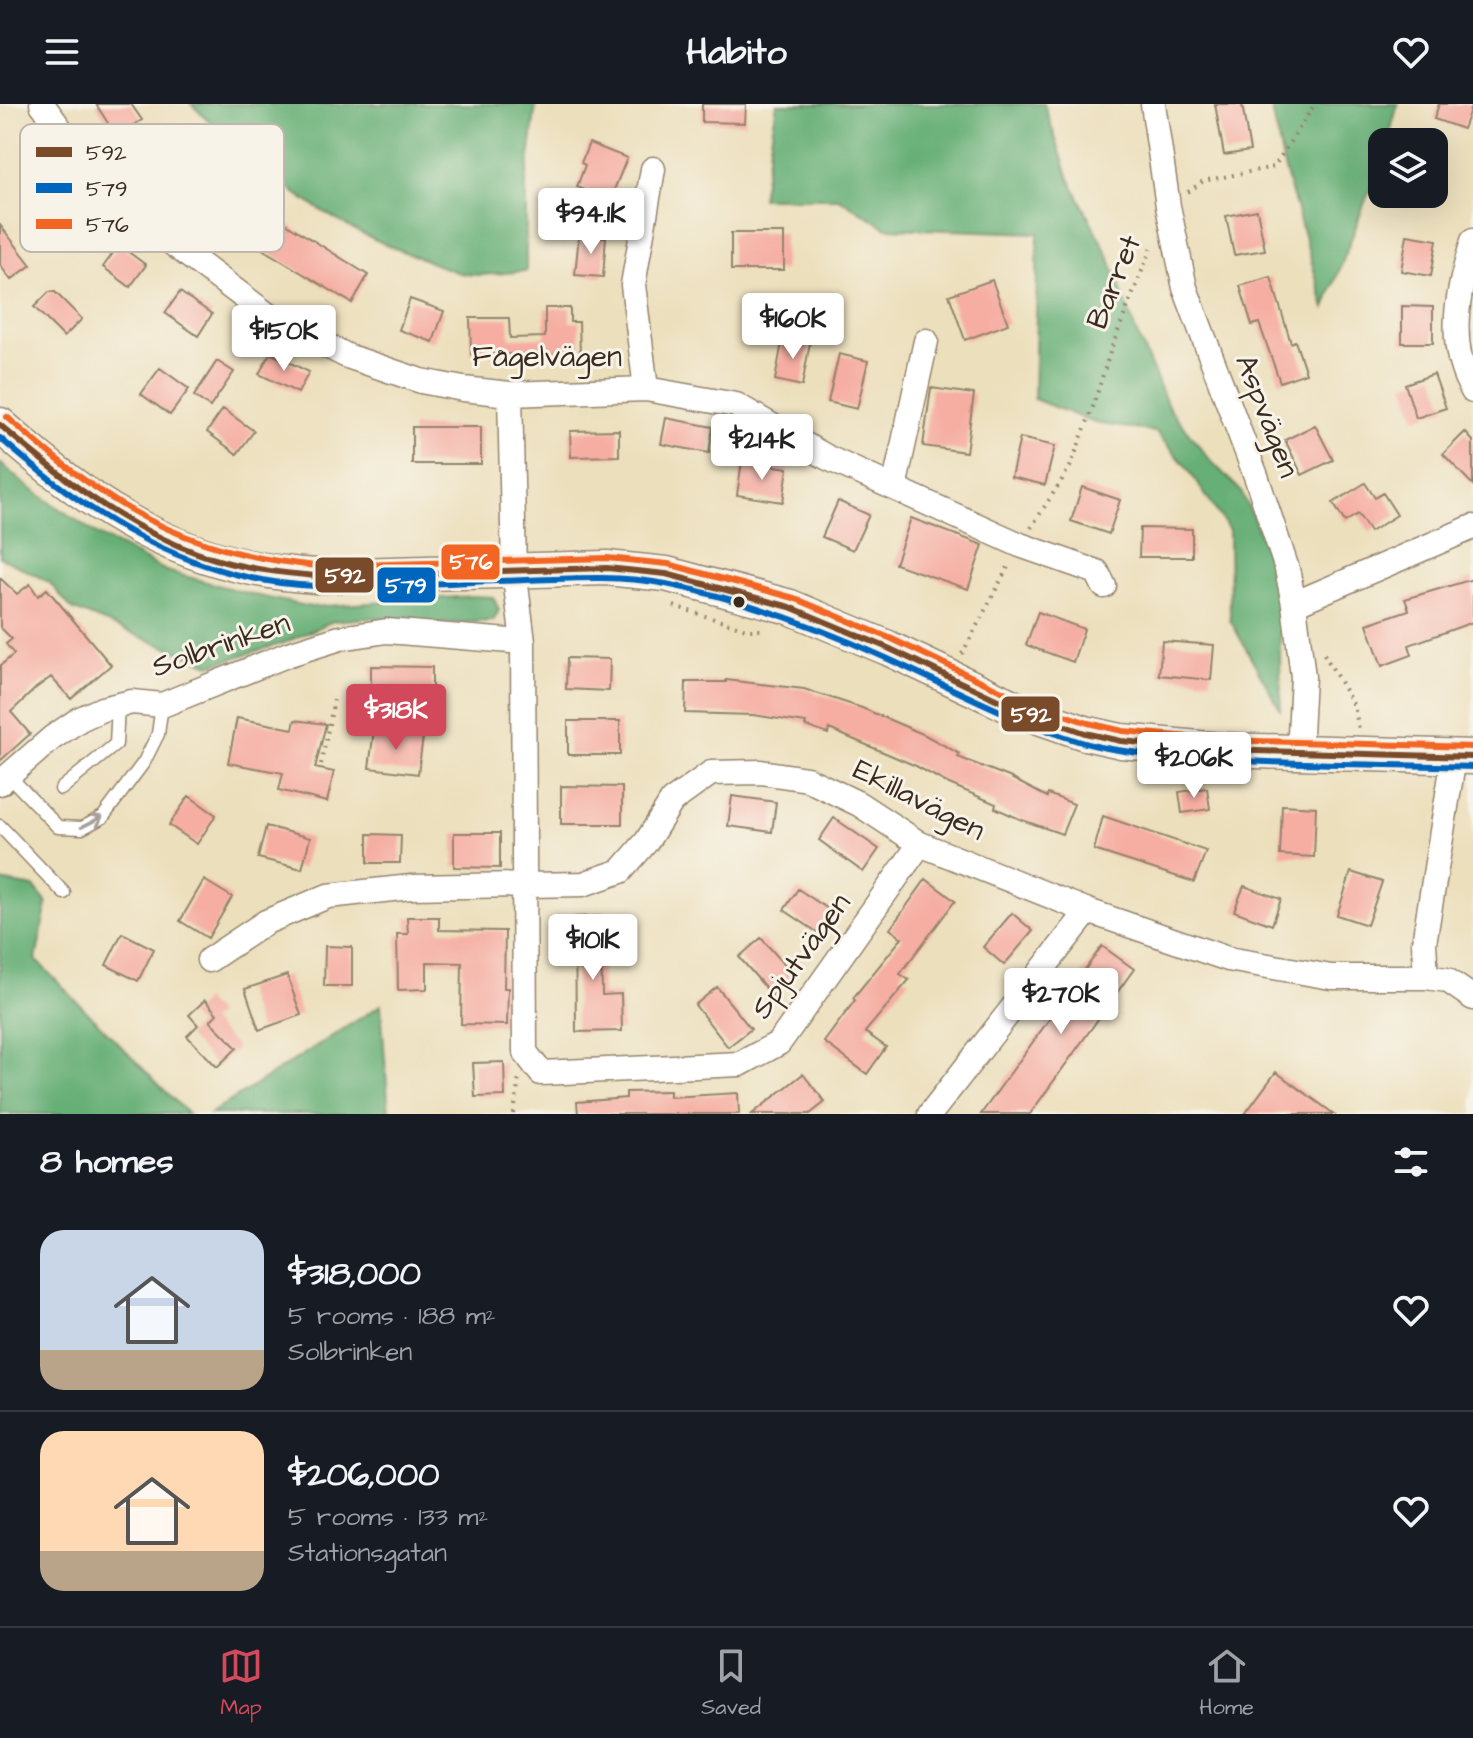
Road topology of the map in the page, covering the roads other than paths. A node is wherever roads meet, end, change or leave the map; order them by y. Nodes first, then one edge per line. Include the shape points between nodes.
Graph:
1 (42, 104) edge
2 (1153, 104) edge
3 (57, 124) edge
4 (653, 169) dead end
5 (1473, 241) edge
6 (184, 252) edge
7 (926, 341) dead end
8 (646, 389) junction
9 (1473, 391) edge
10 (510, 394) junction
11 (0, 425) edge
12 (894, 488) junction
13 (1473, 527) edge
14 (514, 569) junction
15 (1104, 586) dead end
16 (1294, 604) junction
17 (523, 642) junction
18 (118, 705) junction
19 (162, 705) junction
20 (1299, 753) junction
21 (1464, 757) edge
22 (4, 779) edge
23 (61, 789) dead end
24 (0, 826) edge
25 (920, 844) junction
26 (525, 886) junction
27 (64, 893) dead end
28 (1088, 911) junction
29 (209, 960) dead end
30 (1426, 977) junction
31 (1473, 998) edge
32 (930, 1114) edge

1 - 3 street, Fågelvägen
2 - 16 street, Aspvägen via 1185,288 1279,541
4 - 8 street via 633,285
5 - 9 street via 1462,275 1456,333 1457,355
6 - 10 street, Fågelvägen via 269,316 347,356 421,381
7 - 12 street
8 - 10 street, Fågelvägen
8 - 12 street, Fågelvägen via 736,405 828,458
10 - 14 street
11 - 14 street via 118,516 168,544 243,567 316,576
12 - 15 street, Fågelvägen via 1020,545 1097,572
13 - 16 street
14 - 17 street
14 - 20 street via 639,570 716,586 814,617 1019,710 1085,733 1121,741
16 - 20 street, Aspvägen via 1303,677
17 - 19 street, Solbrinken via 387,631 340,638
17 - 26 street
18 - 19 street, Solbrinken
18 - 22 street, Solbrinken via 80,719
18 - 23 lane via 116,744
22 -> 19 lane via 58,827 82,828 103,817 144,762 158,734
20 - 21 street
21 - 30 street via 1424,943
24 - 27 lane
25 - 26 street, Ekillavägen via 859,804 807,779 761,772 711,773 672,801 621,871 583,884
25 - 26 street, Spjutvägen via 779,1043 740,1064 541,1073 525,1052
25 - 28 street, Ekillavägen
26 - 29 street, Ekillavägen via 411,887 328,896 266,922
28 - 30 street, Ekillavägen via 1228,959 1331,977
28 - 32 street
30 - 31 street via 1447,980

